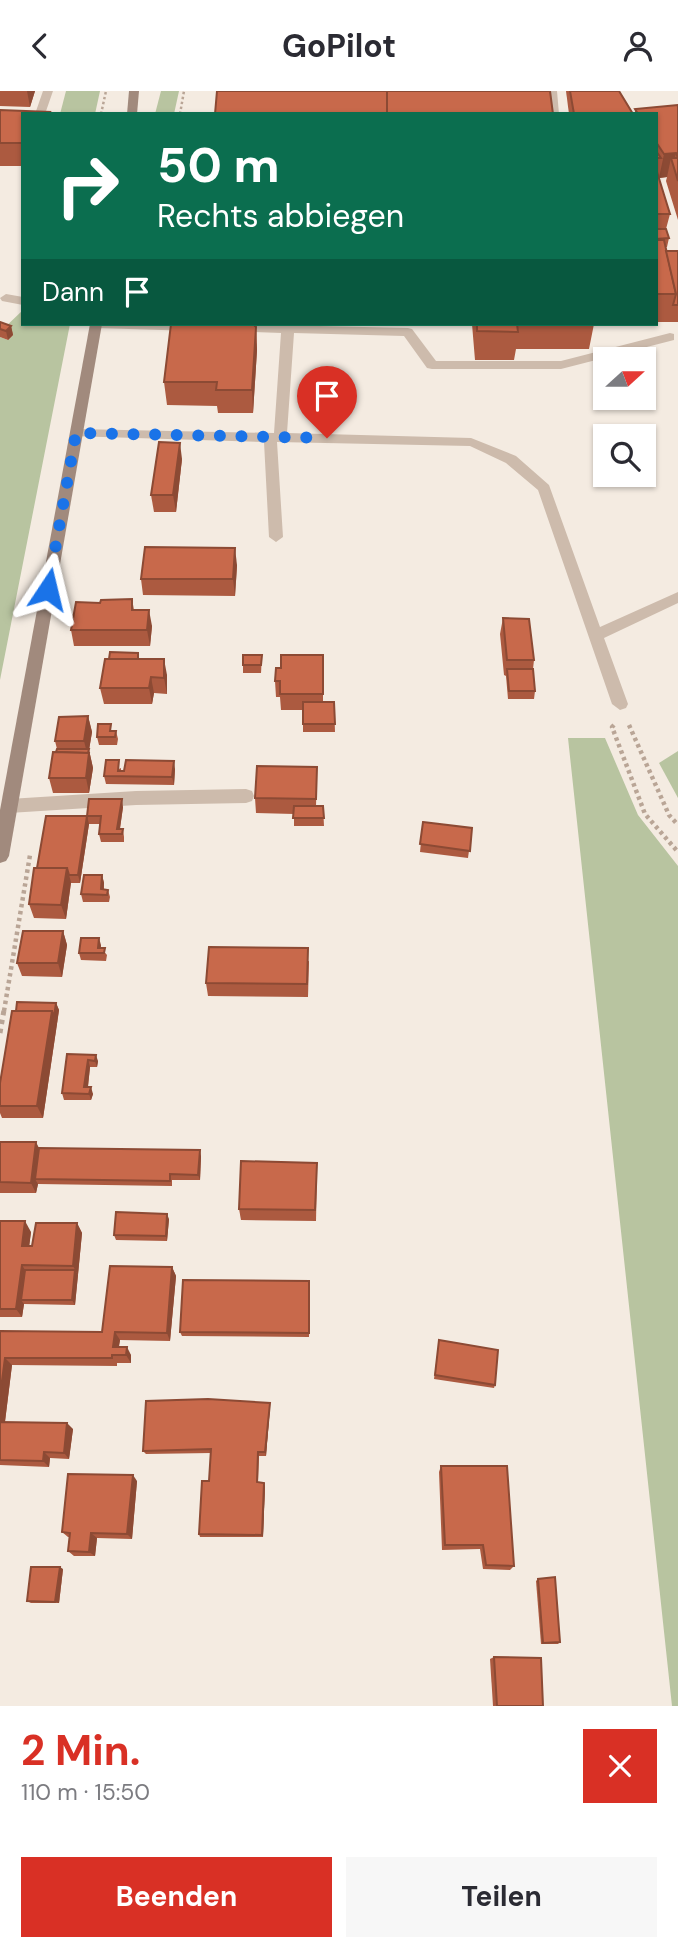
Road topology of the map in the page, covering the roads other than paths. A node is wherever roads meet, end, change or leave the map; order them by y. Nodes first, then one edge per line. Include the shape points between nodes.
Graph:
1 (48, 91) edge
2 (552, 91) edge
3 (136, 93) edge
4 (41, 112) edge
5 (132, 112) edge
6 (554, 112) edge
7 (6, 298) dead end
8 (21, 301) edge
9 (96, 326) edge
10 (176, 326) edge
11 (364, 328) edge
12 (408, 328) edge
13 (288, 330) junction
14 (670, 337) dead end
15 (76, 433) junction
16 (275, 437) junction
17 (276, 537) dead end
18 (678, 597) edge
19 (595, 636) junction
20 (620, 704) dead end
21 (246, 796) dead end
22 (9, 806) junction
23 (0, 856) edge

1 - 4 lane
2 - 6 lane
3 - 5 main road
7 - 8 lane
9 - 15 main road
10 - 13 lane
11 - 12 lane
11 - 13 lane
12 - 14 lane via 432,365 561,365
13 - 16 lane
15 - 16 lane
15 - 22 main road
16 - 17 lane
16 - 19 lane via 471,442 499,450 522,464 544,488
18 - 19 lane
19 - 20 lane
21 - 22 lane
22 - 23 main road

